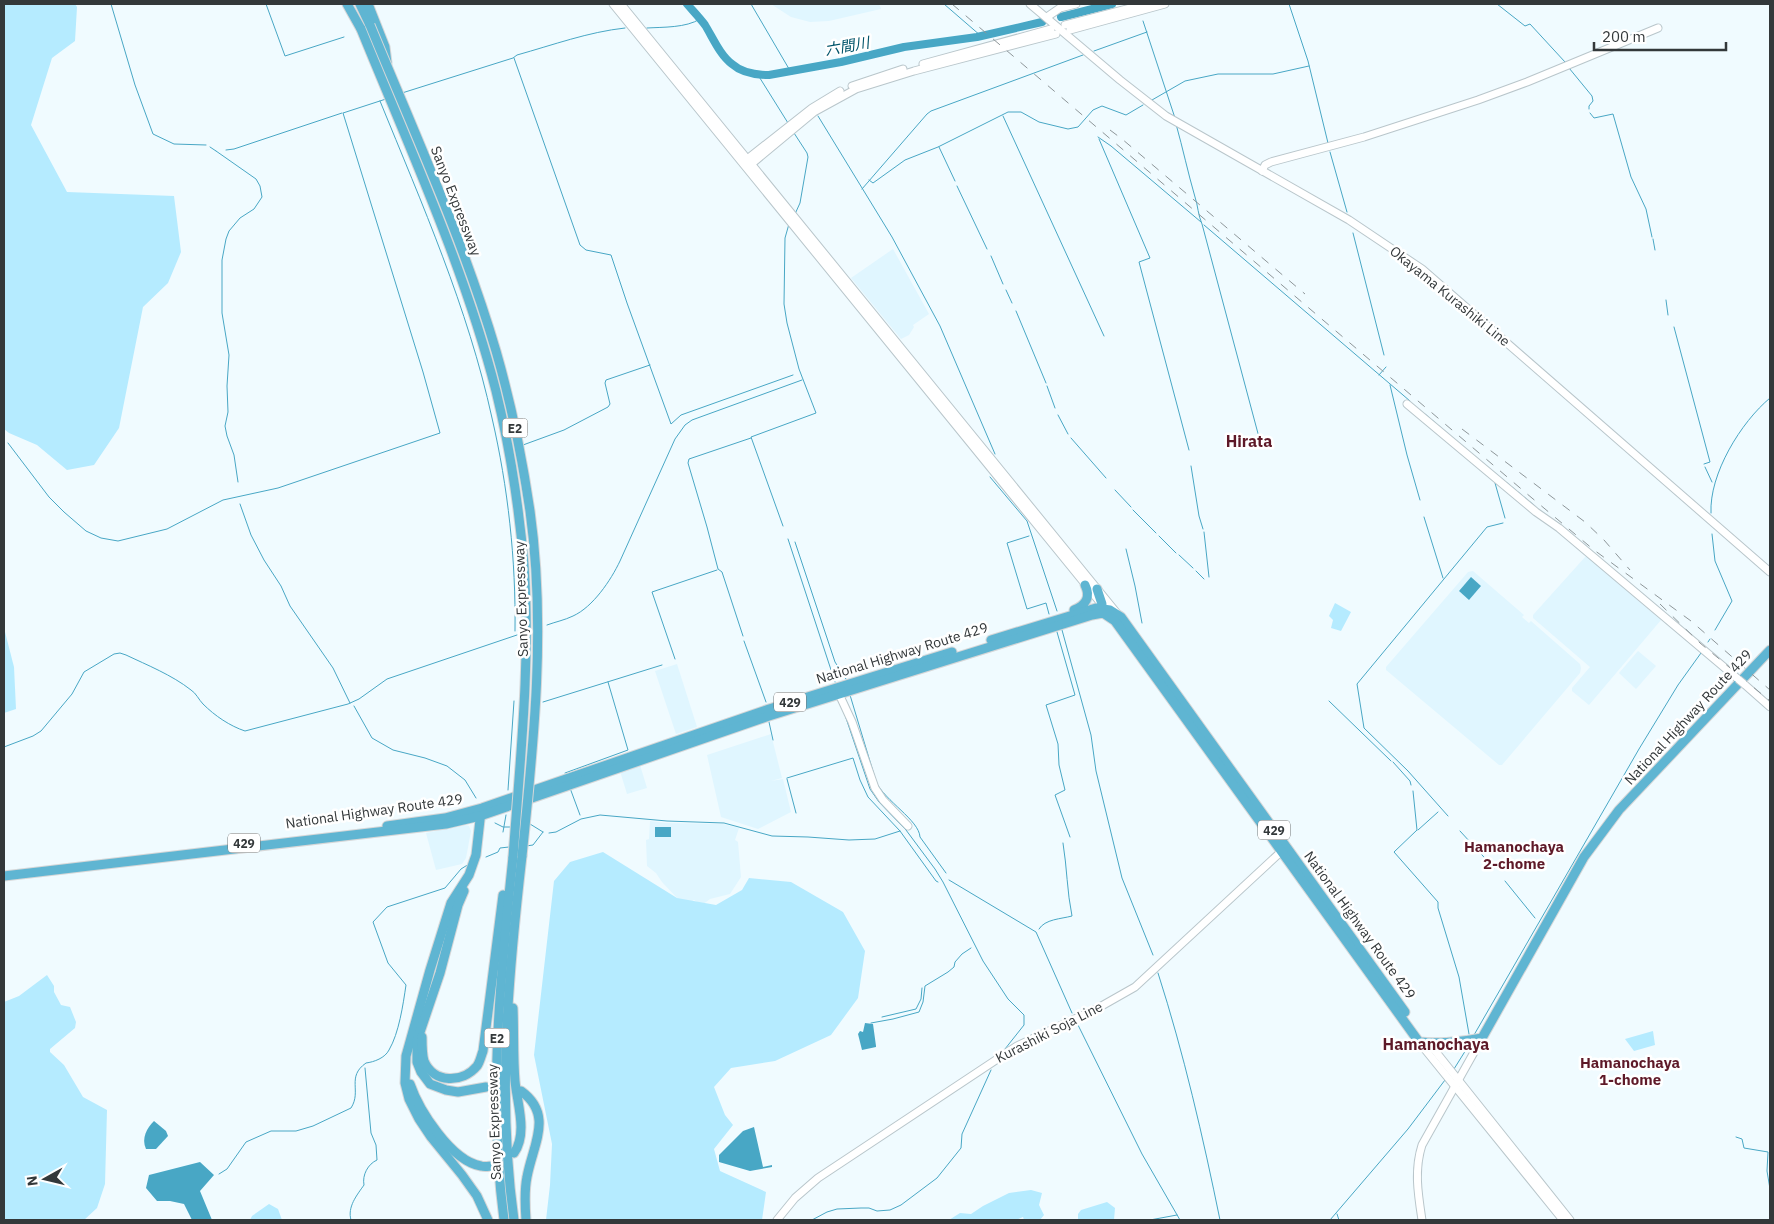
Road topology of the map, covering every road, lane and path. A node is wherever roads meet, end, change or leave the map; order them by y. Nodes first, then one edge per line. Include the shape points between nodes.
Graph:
1 (349, 4) edge
2 (360, 4) edge
3 (368, 4) edge
4 (613, 4) edge
5 (621, 4) edge
6 (1030, 4) edge
7 (1076, 4) edge
8 (1146, 4) edge
9 (1165, 4) edge
10 (1047, 17) junction
11 (369, 26) junction
12 (1658, 28) dead end
13 (1053, 32) dead end
14 (747, 163) junction
15 (1262, 171) junction
16 (792, 219) junction
17 (1408, 404) dead end
18 (1770, 572) edge
19 (1085, 584) junction
20 (1097, 589) junction
21 (1102, 608) junction
22 (1061, 617) junction
23 (1118, 619) junction
24 (1770, 650) edge
25 (838, 694) junction
26 (1770, 707) edge
27 (482, 813) junction
28 (908, 826) dead end
29 (1284, 849) junction
30 (517, 856) junction
31 (4, 870) edge
32 (4, 876) edge
33 (512, 938) junction
34 (422, 1032) junction
35 (1475, 1039) junction
36 (1424, 1042) junction
37 (406, 1072) junction
38 (1457, 1083) junction
39 (486, 1087) dead end
40 (521, 1090) dead end
41 (514, 1153) dead end
42 (493, 1166) dead end
43 (488, 1220) edge
44 (504, 1220) edge
45 (514, 1220) edge
46 (526, 1220) edge
47 (777, 1220) edge
48 (1422, 1220) edge
49 (1563, 1220) edge
50 (1570, 1220) edge

1 - 11 highway
2 - 11 highway, Sanyo Expressway / E2
3 - 11 highway
4 - 14 street
5 - 14 street
6 - 10 street, Okayama Kurashiki Line
7 - 10 street via 1060,8
8 - 9 street via 1068,28
10 - 15 street, Okayama Kurashiki Line via 1148,104
11 - 30 highway, Sanyo Expressway / E2, bridge via 466,294 496,390 510,459 524,564 526,610
11 - 30 highway, Sanyo Expressway / E2, bridge via 478,296 506,387 523,467 537,608 537,674 533,738
12 - 15 street via 1486,98 1364,137 1271,162
13 - 14 street via 864,80 828,97
14 - 16 street
15 - 18 street, Okayama Kurashiki Line via 1349,220 1422,269
16 - 19 street
16 - 20 street
17 - 26 street, bridge
19 - 21 street
19 - 22 highway via 1088,595 1084,604
20 - 21 highway
20 - 23 street
21 - 22 highway, National Highway Route 429 / 429
21 - 23 highway, National Highway Route 429 / 429 via 1106,614
21 - 25 highway, National Highway Route 429 / 429
22 - 27 highway, National Highway Route 429 / 429 via 769,709
23 - 29 highway, National Highway Route 429 / 429
24 - 35 highway, National Highway Route 429 via 1619,810 1597,838
25 - 27 highway, National Highway Route 429 / 429
25 - 28 street via 852,722 875,788
27 - 31 highway, National Highway Route 429 / 429
27 - 32 highway, National Highway Route 429 / 429 via 428,828
27 - 34 highway via 485,835 481,856 458,905
27 - 37 highway via 476,855 469,875 451,903 410,1040
29 - 36 highway, National Highway Route 429 / 429
29 - 47 street, Kurashiki Soja Line via 1135,987 991,1063 818,1178
30 - 33 highway, Sanyo Expressway / E2
30 - 34 highway via 506,866 483,1051 478,1065 465,1077 452,1080 440,1077 424,1060
30 - 44 highway, Sanyo Expressway / E2 via 502,963 496,1069 497,1141
33 - 41 highway via 515,1081 520,1124 518,1147
33 - 45 highway, Sanyo Expressway / E2 via 505,1102
34 - 39 highway via 417,1041 417,1062 430,1084 458,1092
35 - 36 highway
35 - 38 street
36 - 38 street
37 - 42 highway via 419,1106 454,1151 481,1166
37 - 43 highway via 409,1099 419,1119 477,1196
38 - 48 street via 1427,1134 1419,1156 1417,1180
38 - 49 street
38 - 50 street
40 - 46 highway via 536,1104 540,1123 526,1179

